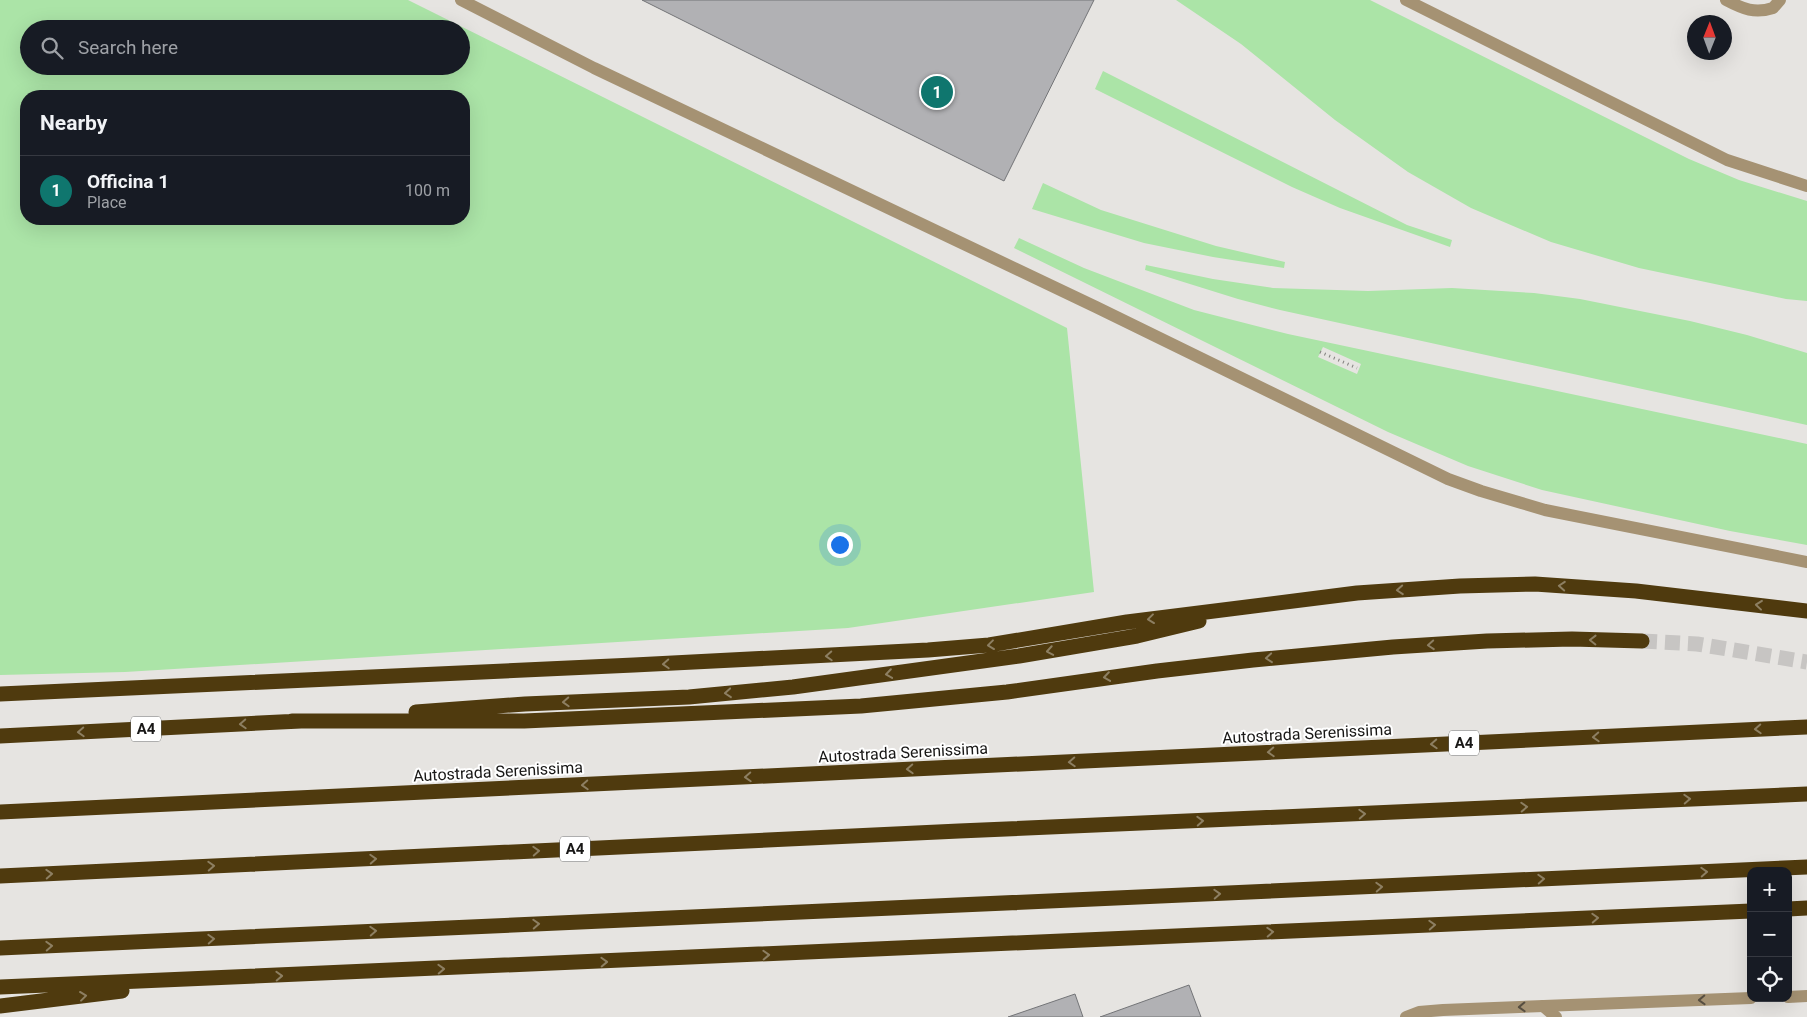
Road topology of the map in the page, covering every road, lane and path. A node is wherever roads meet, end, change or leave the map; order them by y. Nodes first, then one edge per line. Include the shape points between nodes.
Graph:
1 (462, 0) edge
2 (1406, 0) edge
3 (1726, 0) edge
4 (1780, 0) edge
5 (1807, 186) edge
6 (1320, 352) dead end
7 (1357, 368) dead end
8 (1807, 562) edge
9 (1269, 604) junction
10 (1807, 611) edge
11 (1642, 641) tunnel mouth
12 (0, 694) edge
13 (292, 721) junction
14 (1807, 726) edge
15 (0, 736) edge
16 (1807, 794) edge
17 (0, 812) edge
18 (1807, 867) edge
19 (0, 876) edge
20 (1807, 908) edge
21 (1792, 909) edge
22 (1747, 910) edge
23 (0, 948) edge
24 (230, 978) junction
25 (0, 987) edge
26 (1807, 996) edge
27 (1792, 997) edge
28 (1747, 998) edge
29 (0, 1006) edge
30 (1543, 1006) junction
31 (1406, 1017) edge
32 (1556, 1017) edge

1 - 8 street via 594,68 1448,479 1544,510
2 - 5 street via 1728,160
3 - 4 street via 1753,11 1774,8
6 - 7 path
10 -> 9 highway, A4 via 1636,591 1535,584 1357,592
9 -> 12 highway via 1127,622 988,645 928,650
9 -> 13 highway, A4 via 1138,636 793,687 688,697 525,704
11 -> 13 highway via 1487,641 1384,648 1252,660 1007,692 861,706 524,721
13 -> 15 highway, A4
14 -> 17 highway, Autostrada Serenissima / A4
19 -> 16 highway, A4
23 -> 18 highway
20 - 21 highway
24 -> 22 highway
24 - 25 highway
29 -> 24 highway
26 - 27 street
28 -> 30 street
30 -> 31 street via 1443,1010
30 - 32 street

